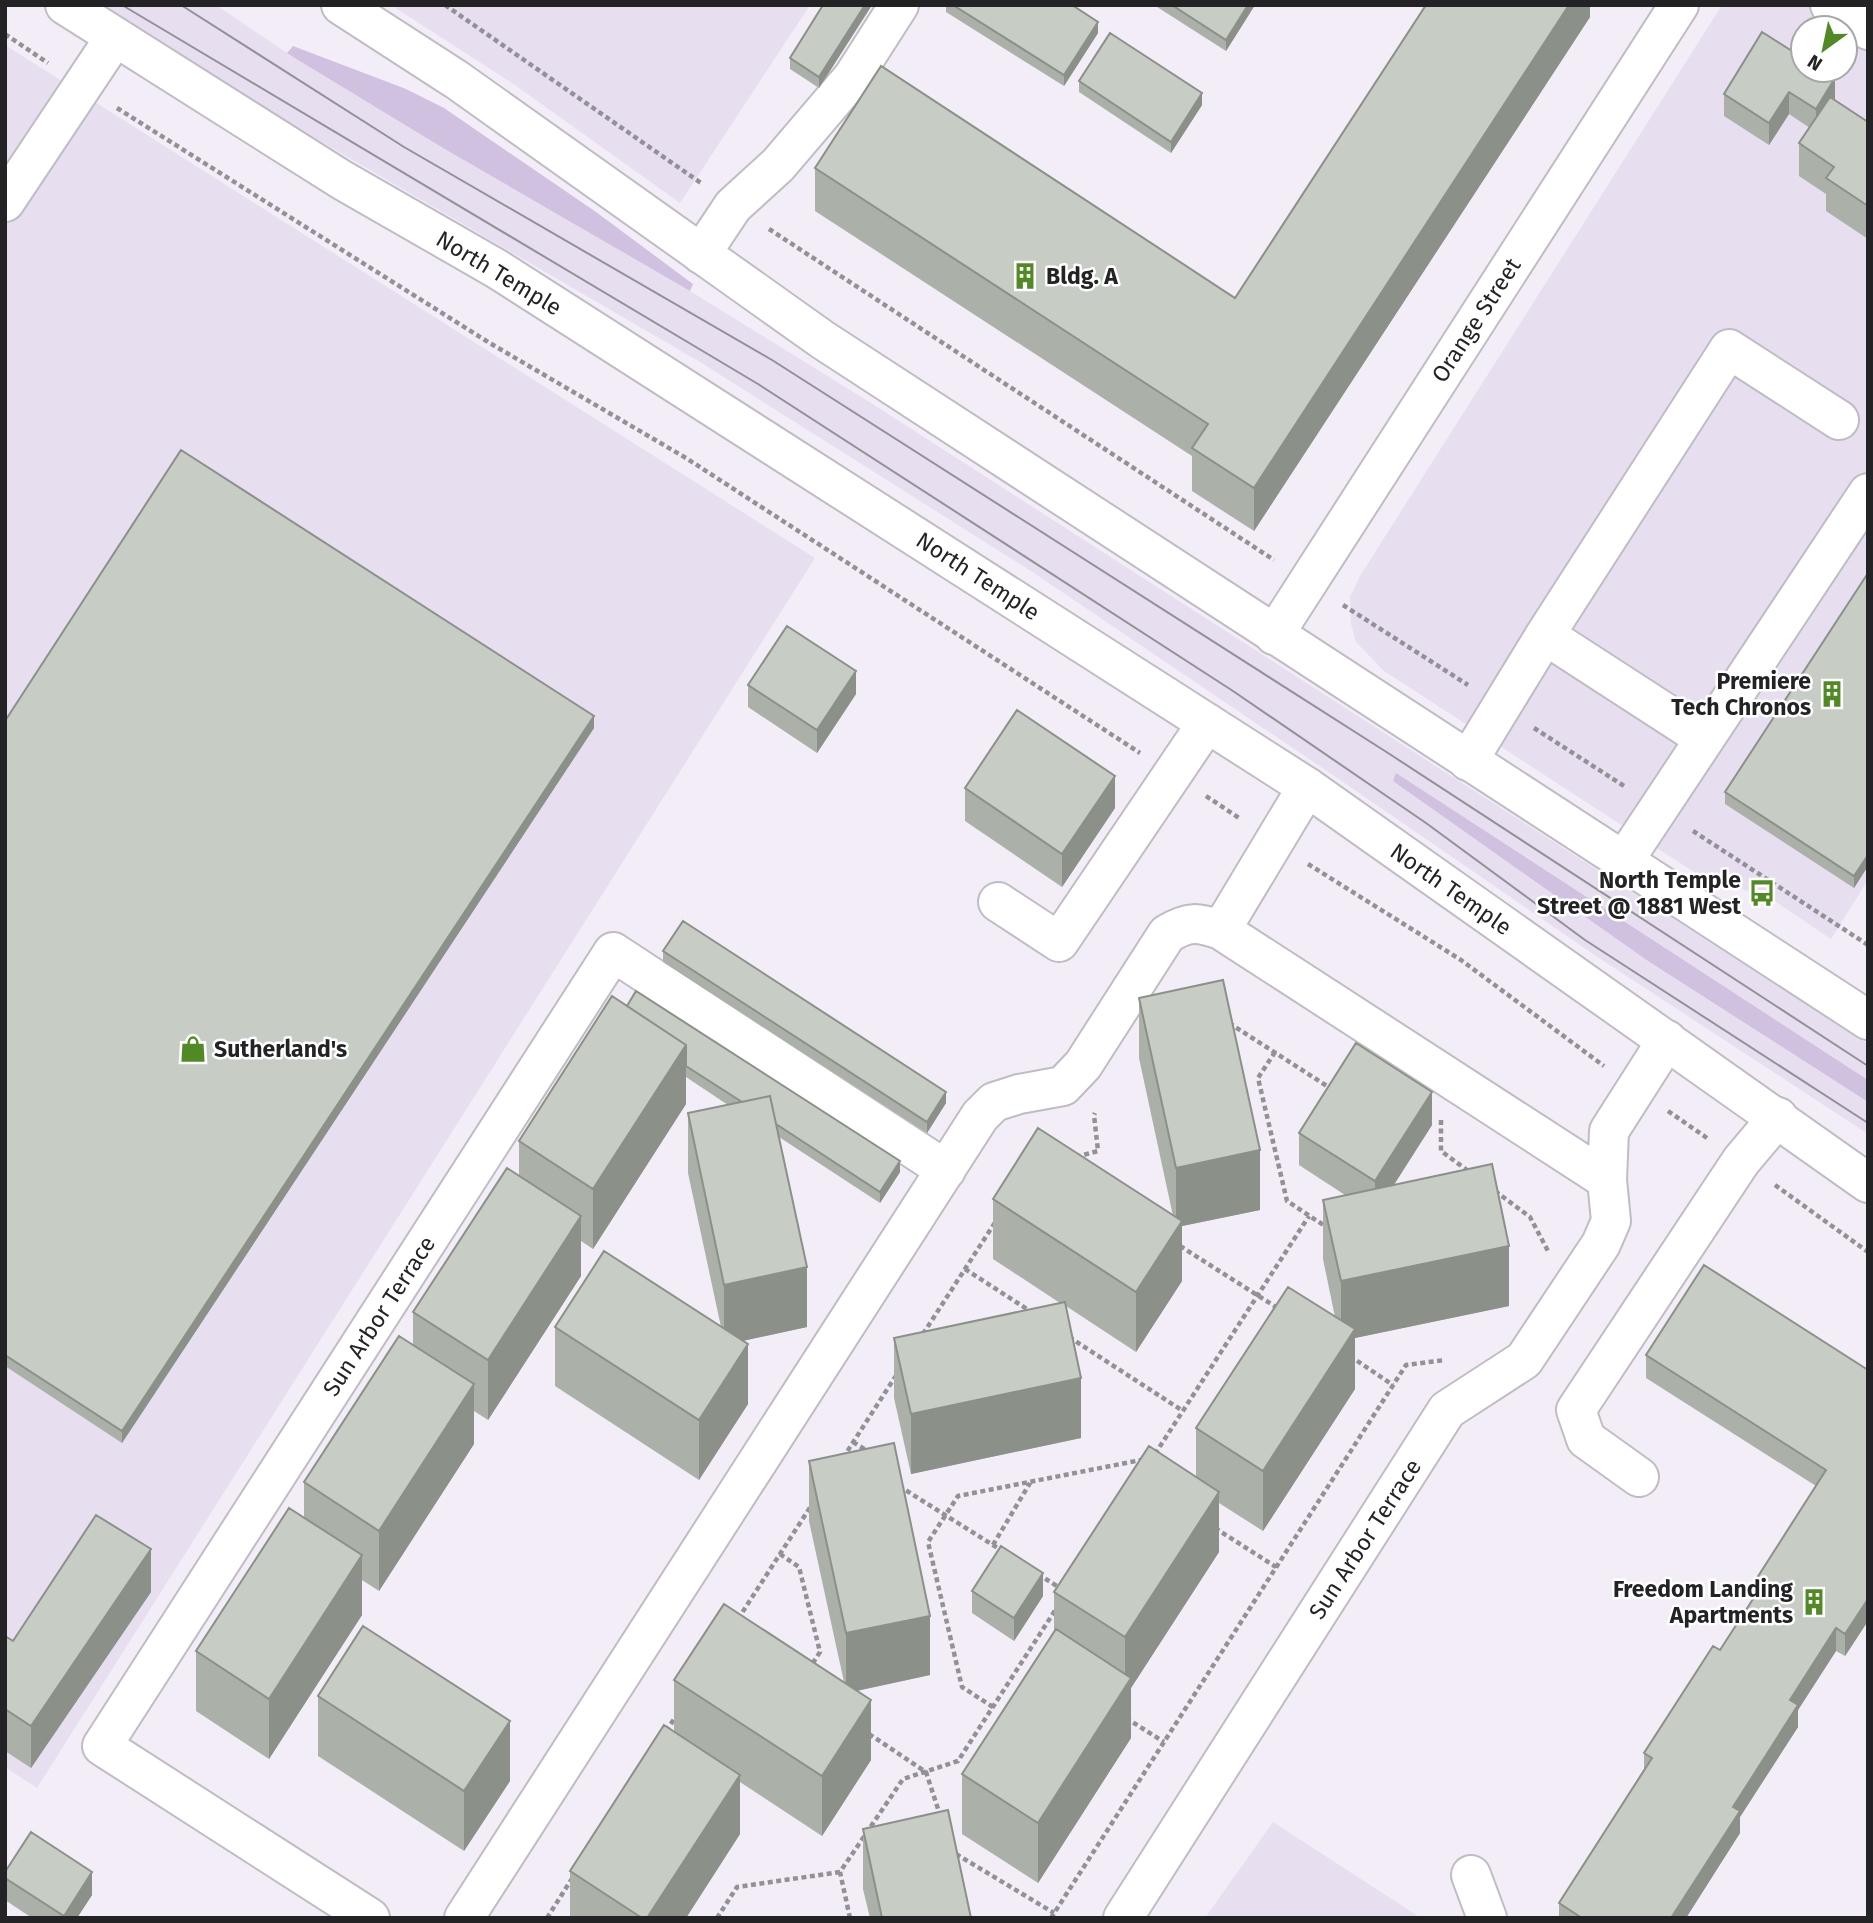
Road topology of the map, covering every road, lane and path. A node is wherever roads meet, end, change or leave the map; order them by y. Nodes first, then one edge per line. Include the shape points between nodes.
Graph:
1 (65, 5) edge
2 (341, 5) edge
3 (445, 5) edge
4 (900, 5) edge
5 (1679, 5) edge
6 (1830, 5) edge
7 (1868, 30) edge
8 (5, 34) edge
9 (114, 37) junction
10 (82, 85) junction
11 (707, 187) dead end
12 (5, 202) edge
13 (764, 226) dead end
14 (701, 254) junction
15 (1839, 420) dead end
16 (1868, 493) edge
17 (1264, 554) dead end
18 (1355, 612) dead end
19 (1274, 635) junction
20 (1545, 635) junction
21 (1502, 707) junction
22 (1207, 723) junction
23 (1704, 738) junction
24 (1468, 761) junction
25 (1173, 774) junction
26 (1307, 787) junction
27 (1658, 808) junction
28 (1274, 842) junction
29 (1623, 862) junction
30 (998, 902) dead end
31 (1220, 930) junction
32 (1868, 945) edge
33 (1223, 1019) edge
34 (1868, 1020) edge
35 (1667, 1040) junction
36 (1275, 1052) junction
37 (1634, 1088) junction
38 (1338, 1093) edge
39 (1101, 1104) dead end
40 (1441, 1115) dead end
41 (1777, 1117) junction
42 (1080, 1156) junction
43 (1068, 1159) edge
44 (1741, 1161) junction
45 (1085, 1167) edge
46 (946, 1170) junction
47 (1473, 1175) edge
48 (1607, 1180) junction
49 (1868, 1183) edge
50 (1493, 1189) edge
51 (1000, 1214) edge
52 (1309, 1216) junction
53 (1336, 1234) edge
54 (1175, 1243) edge
55 (1868, 1252) edge
56 (1545, 1262) dead end
57 (965, 1269) junction
58 (1257, 1296) junction
59 (1280, 1310) edge
60 (1034, 1314) edge
61 (1068, 1336) edge
62 (920, 1338) edge
63 (1348, 1355) edge
64 (1455, 1358) dead end
65 (898, 1373) edge
66 (1393, 1385) junction
67 (1183, 1411) junction
68 (853, 1442) junction
69 (875, 1456) edge
70 (1153, 1457) junction
71 (839, 1463) edge
72 (1146, 1468) edge
73 (1639, 1477) dead end
74 (1030, 1482) junction
75 (896, 1483) edge
76 (818, 1496) edge
77 (946, 1515) junction
78 (1208, 1523) edge
79 (993, 1545) junction
80 (780, 1554) junction
81 (1014, 1559) edge
82 (1276, 1567) junction
83 (1035, 1572) edge
84 (1067, 1592) edge
85 (1060, 1603) dead end
86 (732, 1630) edge
87 (1026, 1656) junction
88 (1037, 1663) edge
89 (808, 1670) edge
90 (993, 1707) junction
91 (680, 1710) edge
92 (1118, 1713) edge
93 (861, 1730) edge
94 (665, 1733) edge
95 (1164, 1742) junction
96 (926, 1772) junction
97 (943, 1825) edge
98 (951, 1852) edge
99 (577, 1872) edge
100 (839, 1872) junction
101 (1471, 1875) dead end
102 (329, 1907) edge
103 (1052, 1916) edge
104 (370, 1918) edge
105 (464, 1918) edge
106 (547, 1918) edge
107 (717, 1918) edge
108 (850, 1918) edge
109 (1123, 1918) edge
110 (1488, 1918) edge

1 - 9 street, North Temple
2 - 14 street via 457,80
3 - 11 path
4 - 14 street via 853,77 778,165 733,206
5 - 19 street, Orange Street
6 - 7 street
8 - 10 path
9 - 10 street
9 - 22 street, North Temple via 342,180 497,269
10 - 12 street
10 - 25 path via 477,335 686,458
13 - 17 path
14 - 19 street via 835,348
15 - 20 street via 1729,349
16 - 23 street
18 - 21 path
19 - 24 street
20 - 21 street
20 - 23 street
21 - 24 street
21 - 27 path
22 - 25 street
22 - 26 street, North Temple
23 - 27 street
24 - 29 street
25 - 28 path
25 - 30 street via 1059,942
26 - 28 street
26 - 35 street, North Temple
27 - 29 street
27 - 32 path
28 - 31 street
28 - 37 path via 1461,960
29 - 34 street
31 - 46 street via 1199,923 1182,925 1167,934 1083,1065 1063,1086 994,1102
31 - 48 street
33 - 36 path
35 - 37 street, Sun Arbor Terrace
35 - 41 street, North Temple
36 - 38 path
36 - 52 path via 1258,1078 1287,1201
37 - 44 path
37 - 48 street, Sun Arbor Terrace via 1609,1131
39 - 42 path via 1094,1115 1098,1151
40 - 47 path via 1441,1151
41 - 44 street
41 - 49 street, North Temple
42 - 43 path
42 - 45 path
44 - 55 path
44 - 73 street via 1576,1410 1586,1438
46 - 102 street, Sun Arbor Terrace via 613,952 102,1745
46 - 105 street
48 - 109 street, Sun Arbor Terrace via 1611,1221 1601,1244 1524,1360 1447,1410
50 - 56 path via 1530,1217 1548,1252
51 - 57 path
52 - 53 path
52 - 58 path
54 - 58 path
57 - 60 path
57 - 62 path
58 - 59 path
58 - 67 path
61 - 67 path
63 - 66 path
64 - 66 path via 1406,1365
65 - 68 path
66 - 82 path
67 - 70 path
68 - 69 path
68 - 71 path
70 - 72 path
70 - 74 path
74 - 77 path via 958,1496
74 - 79 path
75 - 77 path
76 - 80 path
77 - 79 path
77 - 90 path via 928,1542 962,1687
78 - 82 path
79 - 81 path
80 - 86 path
80 - 89 path via 799,1567 820,1652
82 - 95 path
83 - 84 path
85 - 87 path
87 - 88 path
87 - 90 path
90 - 96 path via 958,1761
91 - 94 path
92 - 95 path
93 - 96 path
95 - 103 path
96 - 97 path
96 - 100 path via 903,1779
98 - 103 path
99 - 106 path
100 - 107 path via 737,1887
100 - 108 path
101 - 110 street
102 - 104 street, Sun Arbor Terrace

